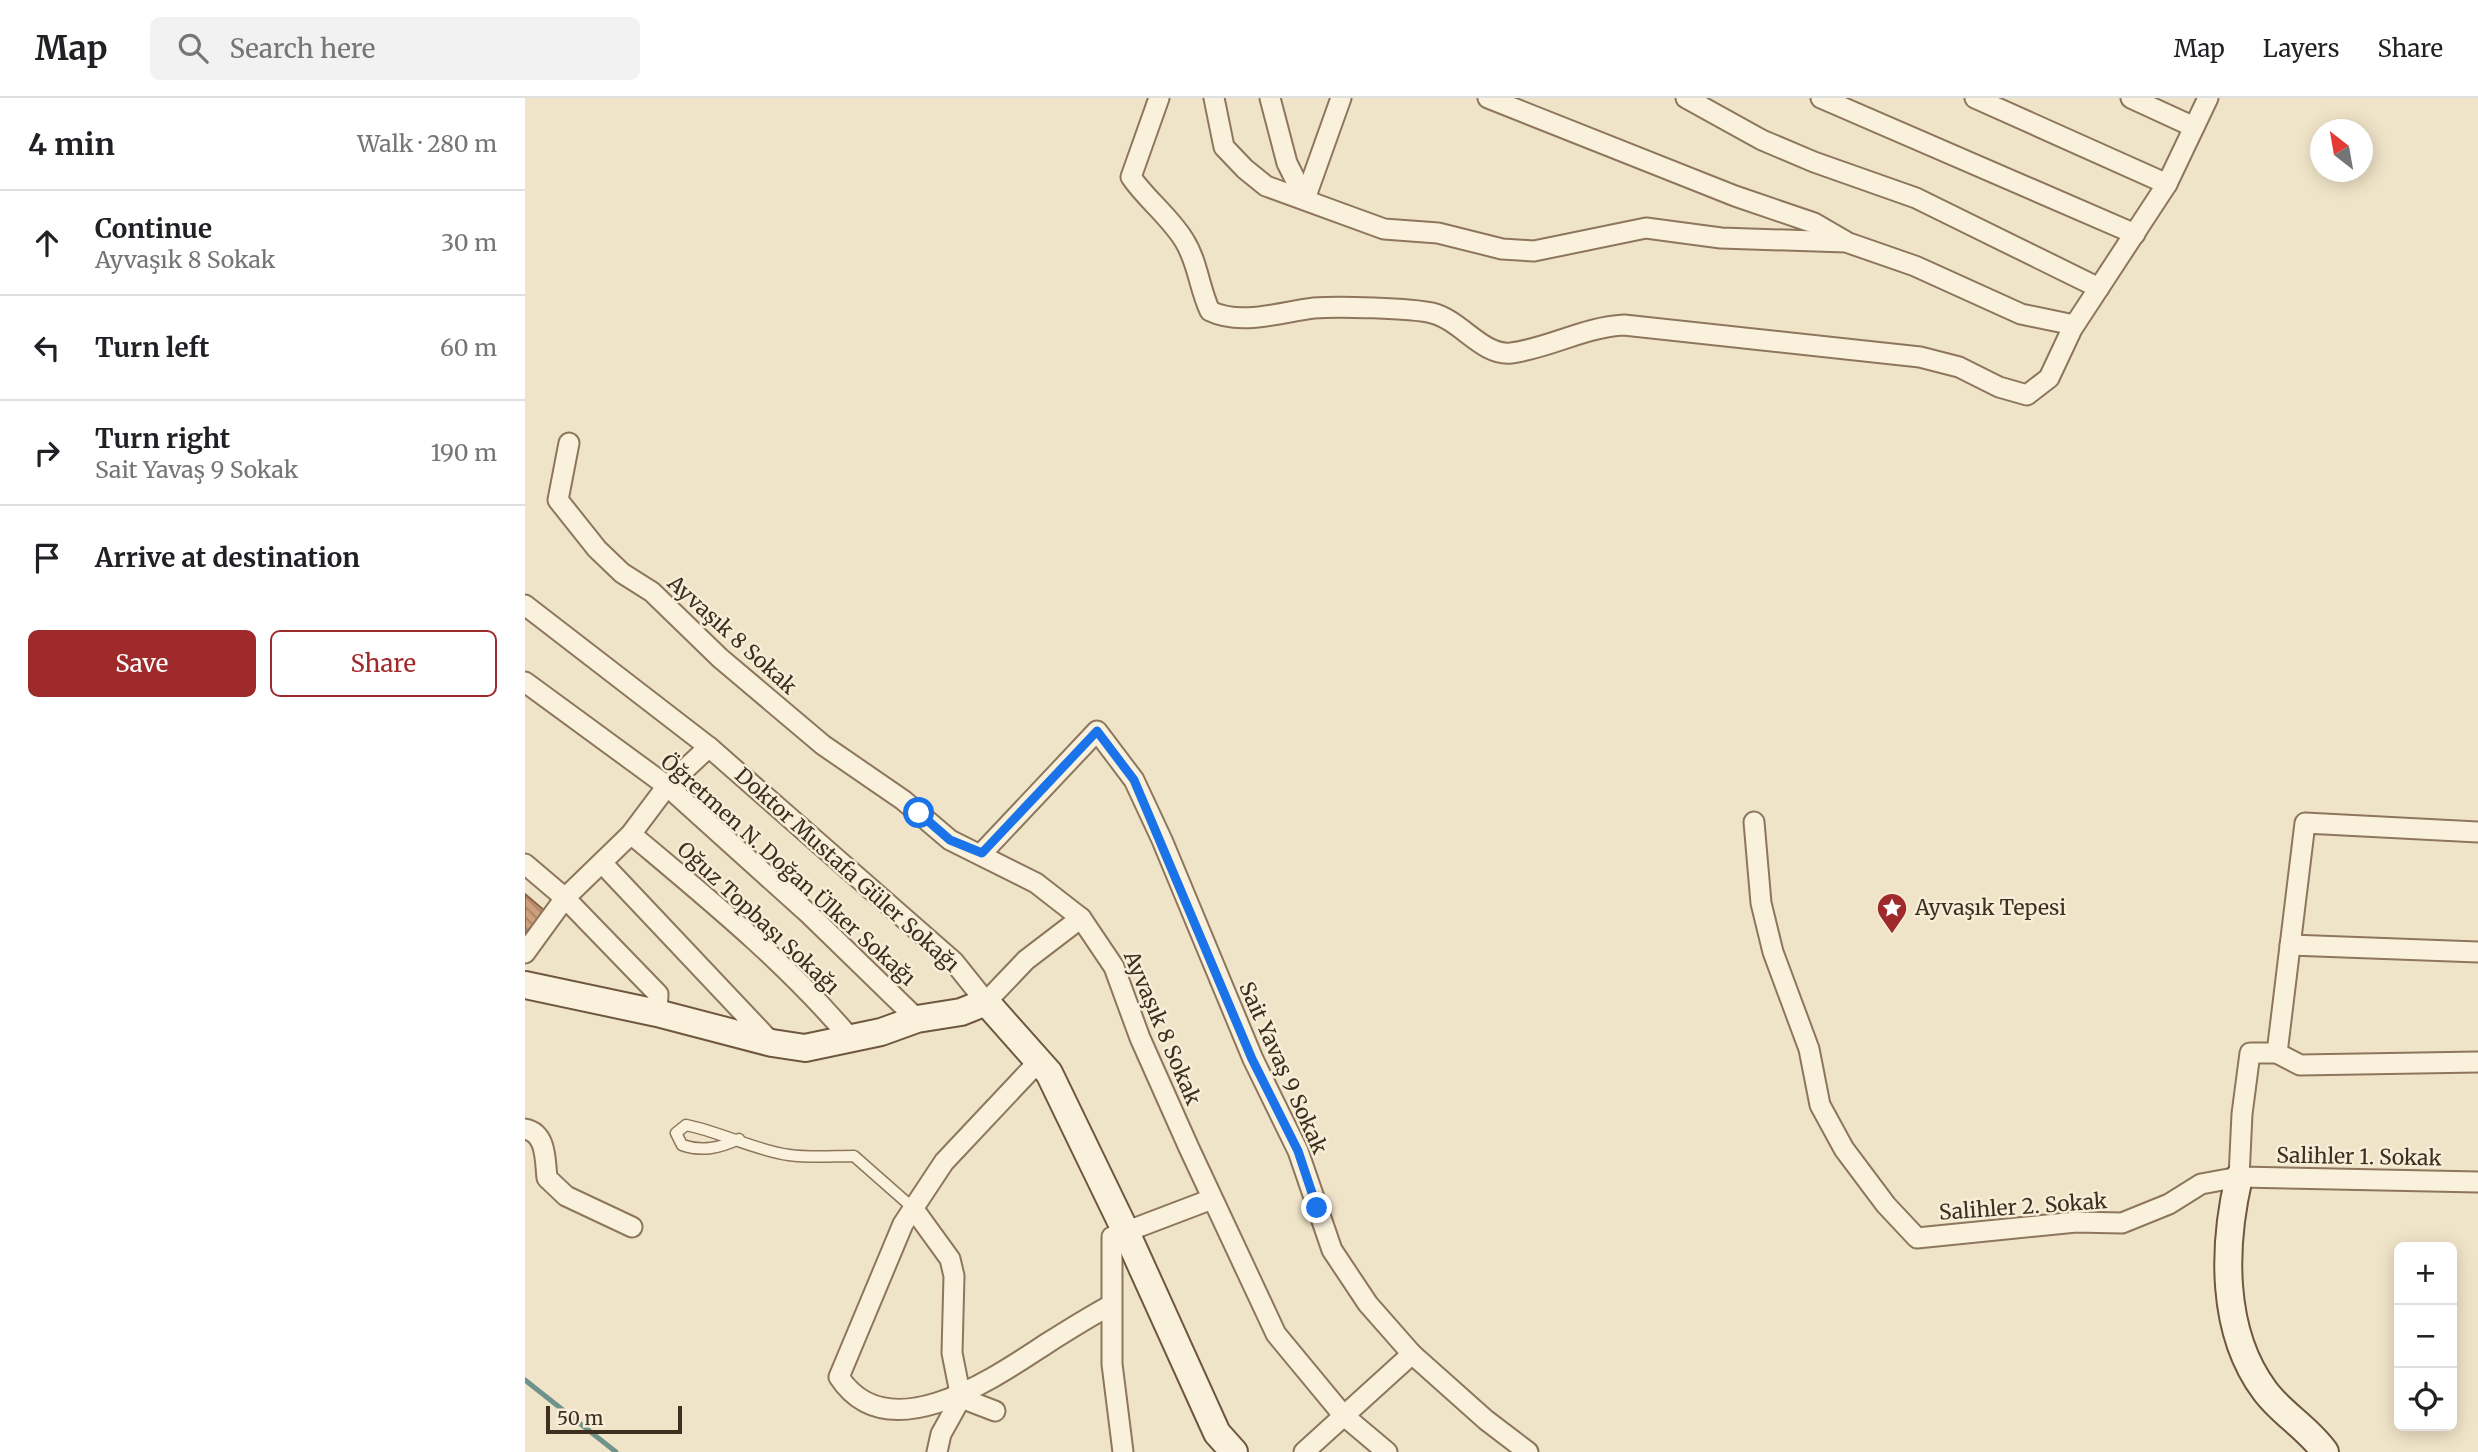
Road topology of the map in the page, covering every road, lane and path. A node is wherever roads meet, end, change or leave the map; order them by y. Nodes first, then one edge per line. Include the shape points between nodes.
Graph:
1 (1159, 98) edge
2 (1214, 98) edge
3 (1270, 98) edge
4 (1341, 98) edge
5 (1488, 98) edge
6 (1686, 98) edge
7 (1821, 98) edge
8 (1975, 98) edge
9 (2131, 98) edge
10 (2208, 98) edge
11 (2194, 127) junction
12 (2167, 184) junction
13 (1305, 199) junction
14 (2135, 234) junction
15 (1846, 242) junction
16 (2099, 288) junction
17 (2074, 325) junction
18 (569, 443) dead end
19 (525, 606) edge
20 (525, 682) edge
21 (709, 747) junction
22 (667, 786) junction
23 (1754, 822) dead end
24 (2478, 832) edge
25 (631, 834) junction
26 (982, 853) junction
27 (525, 864) edge
28 (603, 864) junction
29 (565, 898) junction
30 (1081, 918) junction
31 (2290, 945) junction
32 (2478, 952) edge
33 (525, 953) edge
34 (525, 985) edge
35 (986, 1002) junction
36 (657, 1013) junction
37 (917, 1019) junction
38 (850, 1038) junction
39 (772, 1044) junction
40 (2277, 1053) junction
41 (1039, 1061) junction
42 (2478, 1062) edge
43 (525, 1129) edge
44 (739, 1139) junction
45 (2239, 1177) junction
46 (2478, 1182) edge
47 (1212, 1199) junction
48 (913, 1208) junction
49 (632, 1227) dead end
50 (1125, 1230) junction
51 (1111, 1305) junction
52 (1412, 1353) junction
53 (961, 1398) junction
54 (996, 1411) dead end
55 (1343, 1415) junction
56 (937, 1452) edge
57 (1123, 1452) edge
58 (1234, 1452) edge
59 (1304, 1452) edge
60 (1387, 1452) edge
61 (1528, 1452) edge
62 (2325, 1452) edge

1 - 17 street via 1131,177 1185,241 1210,311 1225,318 1318,308 1432,313 1462,327 1487,349 1509,353 1599,326 1624,325 1920,357 1959,367 2028,395 2049,377
2 - 13 street via 1224,147 1266,186
3 - 13 street via 1287,163
4 - 13 street
5 - 15 street via 1814,223
6 - 16 street via 1762,140 1916,198
7 - 14 street
8 - 12 street
9 - 11 street
10 - 11 street
11 - 12 street
12 - 14 street
13 - 15 street via 1384,229 1438,233 1502,249 1534,251 1646,228 1721,237
14 - 16 street
15 - 17 street via 1915,266 2021,314
16 - 17 street
18 - 26 street, Ayvaşık 8 Sokak via 558,500 597,549 622,573 652,592 720,658 823,745 903,800 950,840
19 - 21 street, Doktor Mustafa Güler Sokağı
20 - 22 street, Öğretmen N. Doğan Ülker Sokağı
21 - 22 street
21 - 35 street, Doktor Mustafa Güler Sokağı via 954,962
22 - 25 street
22 - 37 street, Öğretmen N. Doğan Ülker Sokağı
23 - 45 street, Salihler 2. Sokak via 1764,915 1808,1049 1820,1105 1844,1149 1917,1238 2076,1222 2122,1223 2169,1204 2201,1184
24 - 31 street via 2305,823
25 - 28 street
25 - 38 street, Oğuz Topbaşı Sokağı via 735,923 815,998
26 - 30 street, Ayvaşık 8 Sokak via 1036,883
26 - 52 street, Sait Yavaş 9 Sokak via 1097,731 1134,780 1162,840 1252,1059 1298,1151 1332,1250 1368,1304
27 - 29 street
28 - 29 street
28 - 39 street
29 - 33 street
29 - 36 street via 658,994
30 - 35 street via 1026,960
30 - 47 street, Ayvaşık 8 Sokak via 1114,967 1140,1038
31 - 32 street
31 - 40 street
34 - 36 street
35 - 37 street via 961,1012
35 - 41 street, Doktor Mustafa Güler Sokağı
36 - 39 street
37 - 38 street
38 - 39 street via 805,1048
40 - 42 street via 2301,1065
40 - 45 street via 2250,1053
41 - 48 street via 944,1162
41 - 50 street, Doktor Mustafa Güler Sokağı
43 - 49 street via 544,1144 547,1178 566,1196
44 - 44 lane via 686,1125 676,1133 682,1145 696,1150
44 - 48 lane via 789,1155 855,1156
45 - 46 street, Salihler 1. Sokak
45 - 62 street via 2226,1251 2238,1331 2265,1391
47 - 50 street
47 - 55 street, Ayvaşık 8 Sokak via 1276,1334
48 - 53 street via 950,1259 954,1276 952,1353
48 - 53 street via 881,1269 839,1377 856,1396 894,1413 919,1412
50 - 51 street via 1112,1237
50 - 58 street, Doktor Mustafa Güler Sokağı via 1217,1433
51 - 53 street
51 - 57 street via 1112,1364
52 - 55 street
52 - 61 street, Sait Yavaş 9 Sokak
53 - 54 street
53 - 56 street via 941,1434
55 - 59 street
55 - 60 street, Ayvaşık 8 Sokak

